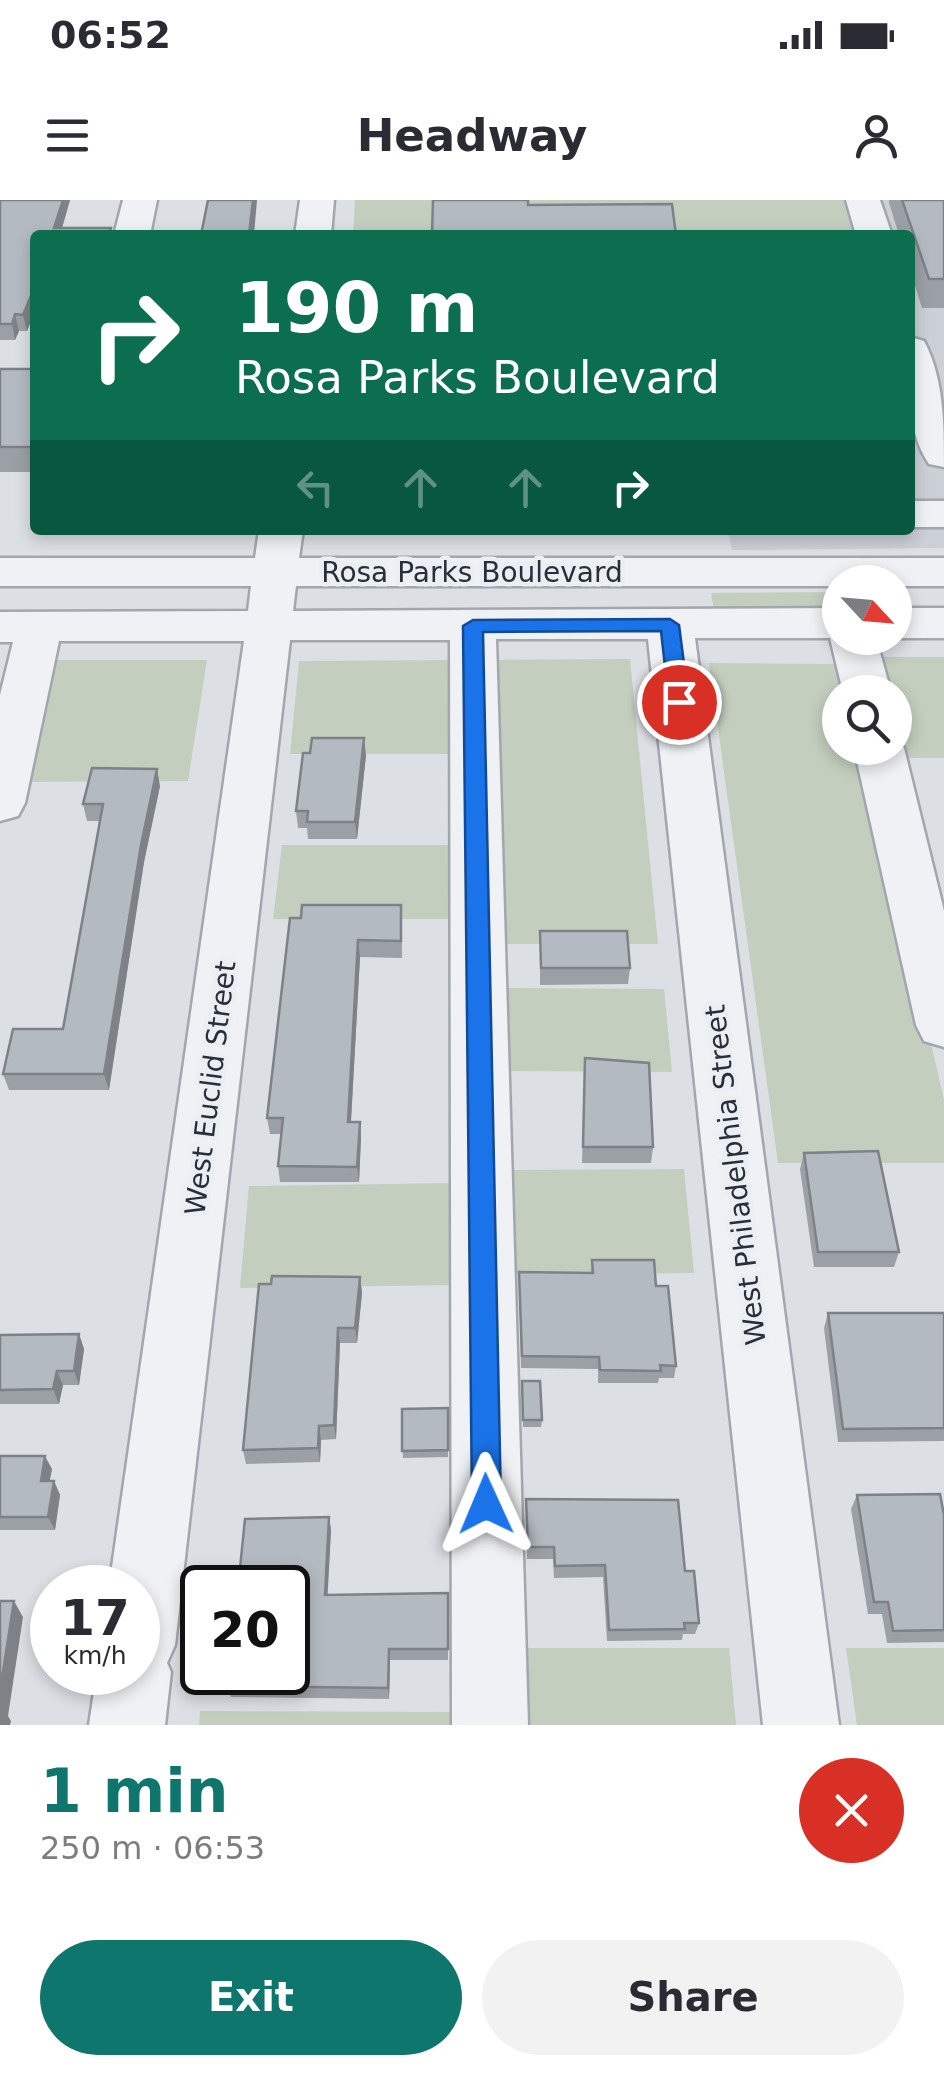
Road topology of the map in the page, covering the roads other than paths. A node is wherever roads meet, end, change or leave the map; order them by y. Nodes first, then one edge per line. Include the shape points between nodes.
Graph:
1 (140, 200) edge
2 (317, 200) edge
3 (863, 200) edge
4 (133, 230) edge
5 (314, 230) edge
6 (872, 230) edge
7 (916, 331) edge
8 (944, 456) edge
9 (915, 514) edge
10 (944, 514) edge
11 (766, 551) edge
12 (822, 571) edge
13 (0, 572) edge
14 (944, 572) edge
15 (912, 574) edge
16 (276, 577) edge
17 (822, 623) edge
18 (912, 623) edge
19 (944, 623) edge
20 (776, 624) junction
21 (670, 625) junction
22 (473, 626) junction
23 (19, 627) edge
24 (884, 765) edge
25 (0, 803) edge
26 (944, 1025) edge
27 (148, 1565) edge
28 (131, 1695) edge
29 (127, 1725) edge
30 (490, 1725) edge
31 (801, 1725) edge

1 - 4 street
2 - 5 street
3 - 6 street
7 - 8 street
9 - 10 street
11 - 12 street, Rosa Parks Boulevard
11 - 16 street, Rosa Parks Boulevard
11 - 20 street
13 - 16 street, Rosa Parks Boulevard
14 - 15 street, Rosa Parks Boulevard
16 - 22 street, Rosa Parks Boulevard
16 - 23 street, Rosa Parks Boulevard
16 - 27 street, West Euclid Street
17 - 20 street, Rosa Parks Boulevard
18 - 19 street
20 - 21 street, Rosa Parks Boulevard
21 - 22 street, Rosa Parks Boulevard
21 - 31 street, West Philadelphia Street
22 - 30 street
23 - 25 street
24 - 26 street
28 - 29 street

